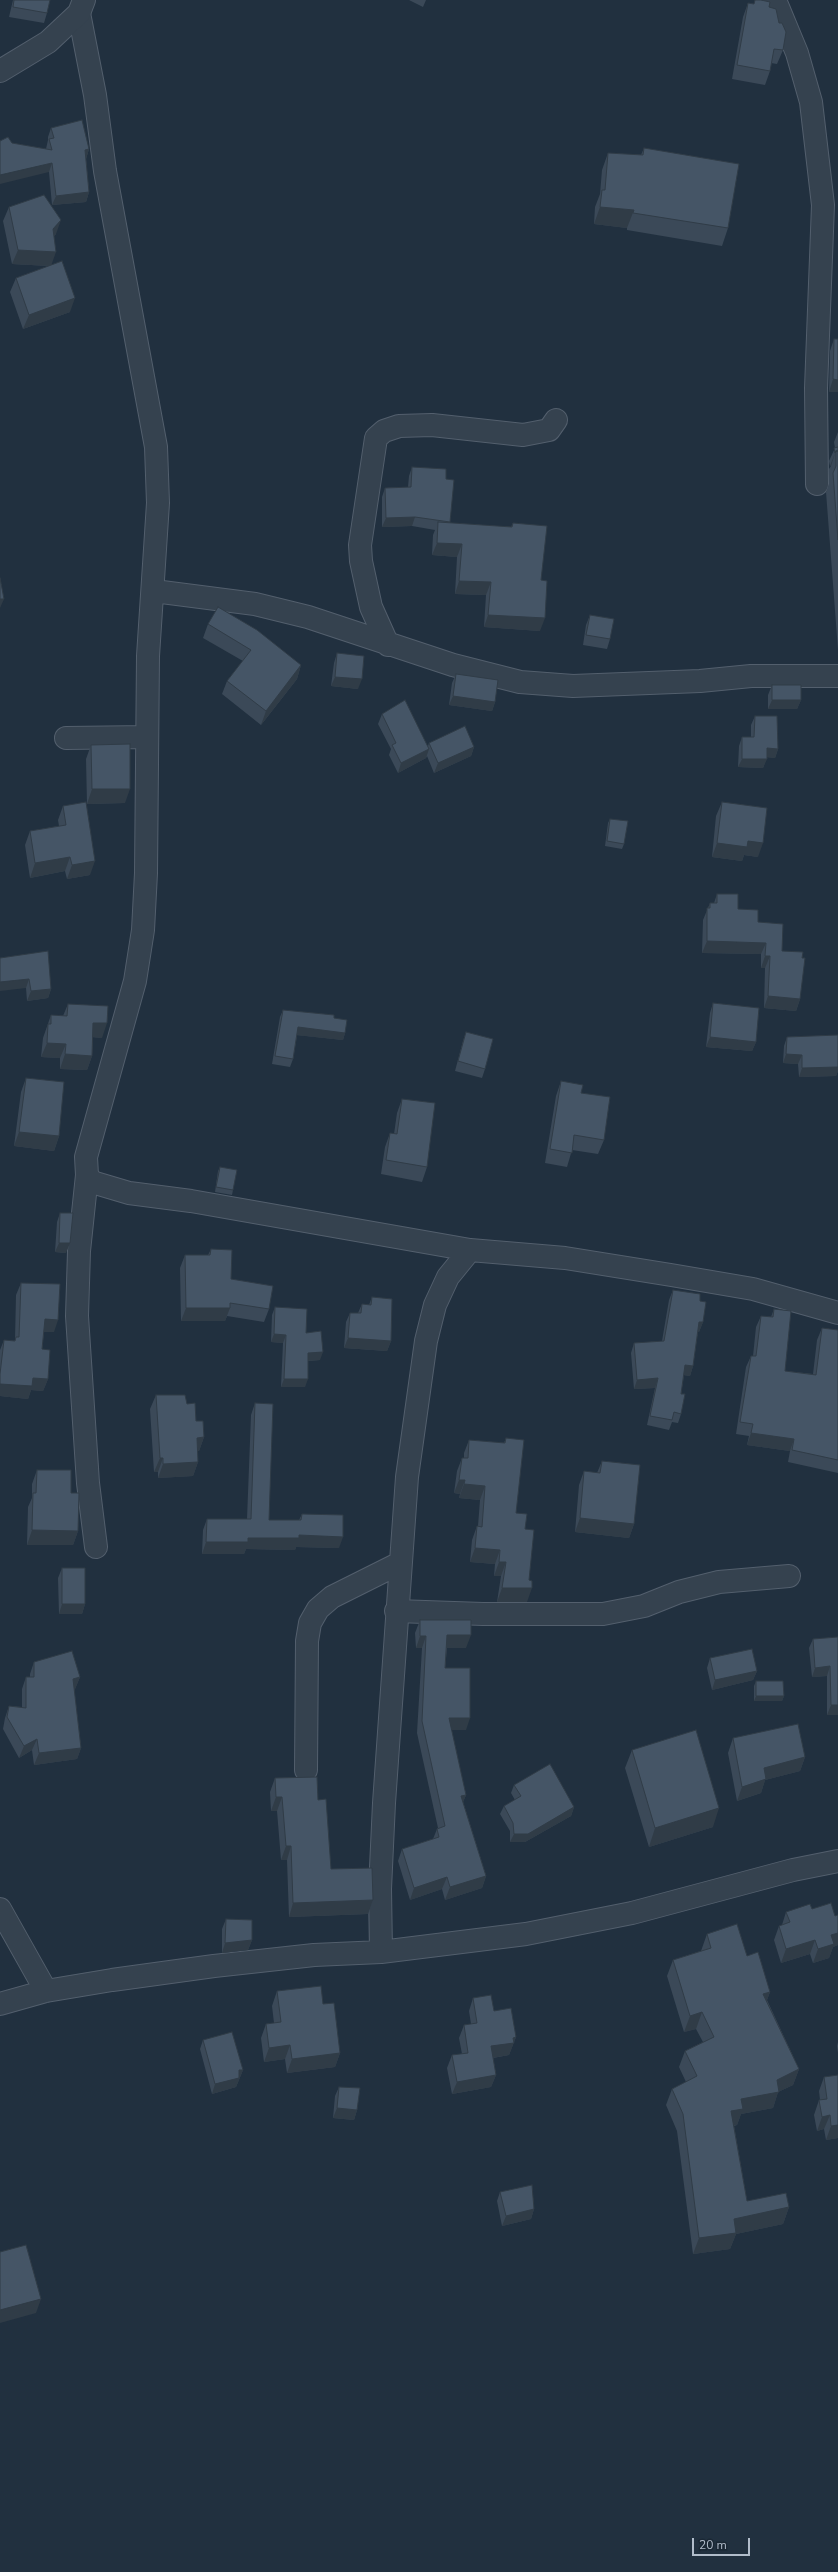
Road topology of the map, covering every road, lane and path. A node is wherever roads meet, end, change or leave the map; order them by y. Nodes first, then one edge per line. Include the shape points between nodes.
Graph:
1 (775, 0) edge
2 (82, 6) edge
3 (0, 71) edge
4 (830, 204) edge
5 (556, 420) dead end
6 (817, 484) dead end
7 (154, 591) junction
8 (388, 645) junction
9 (838, 676) edge
10 (147, 736) junction
11 (66, 738) dead end
12 (87, 1175) junction
13 (470, 1250) junction
14 (838, 1313) edge
15 (96, 1547) dead end
16 (400, 1563) junction
17 (789, 1576) dead end
18 (396, 1610) junction
19 (306, 1770) dead end
20 (838, 1861) edge
21 (0, 1908) edge
22 (381, 1952) junction
23 (46, 1991) junction
24 (0, 2004) edge

1 - 4 street via 797,53 811,102
2 - 3 street via 48,42
2 - 7 street via 106,178 156,447 158,503
4 - 6 street via 816,388
5 - 8 street via 549,430 523,435 432,425 399,426 384,430 376,438 360,545 371,607
7 - 8 street via 255,604 308,617
7 - 10 street via 148,656
8 - 9 street via 520,682 573,686 700,681 751,676
10 - 11 street
10 - 12 street via 143,930 135,981 86,1157
12 - 13 street via 92,1182 129,1193 191,1201
12 - 15 street via 77,1316 88,1483
13 - 14 street via 565,1258 753,1289
13 - 16 street via 445,1284 435,1305 426,1341 407,1477
16 - 18 street
16 - 19 street via 332,1597 318,1609 310,1622 307,1641
17 - 18 street via 719,1582 679,1592 644,1606 603,1614 483,1614
18 - 22 street via 380,1889
20 - 22 street via 793,1870 632,1913 526,1934
21 - 23 street
22 - 23 street via 314,1955 214,1966
23 - 24 street

